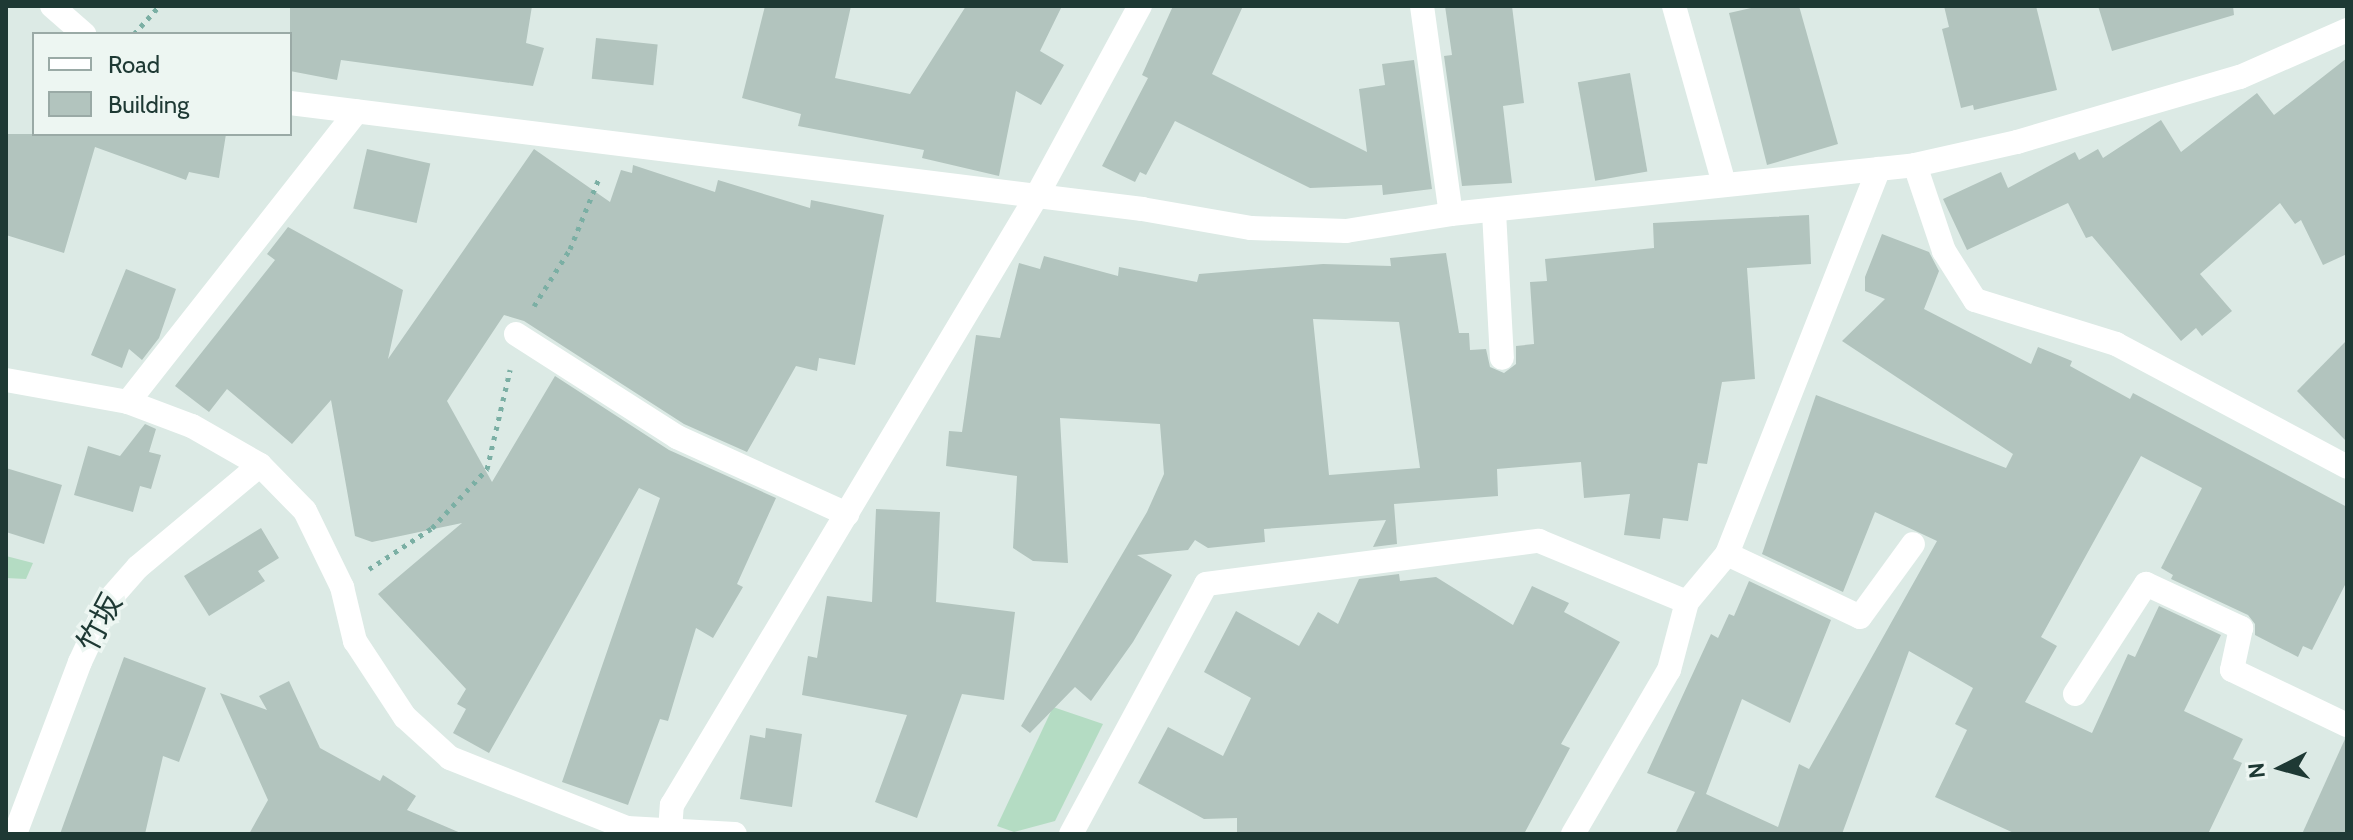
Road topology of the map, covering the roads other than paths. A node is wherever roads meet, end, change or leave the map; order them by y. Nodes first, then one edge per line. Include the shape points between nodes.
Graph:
1 (52, 6) edge
2 (1140, 6) edge
3 (1422, 6) edge
4 (1674, 6) edge
5 (2347, 30) edge
6 (82, 32) edge
7 (292, 103) edge
8 (357, 111) junction
9 (1915, 165) junction
10 (1879, 169) junction
11 (1724, 184) junction
12 (1035, 199) junction
13 (1494, 212) junction
14 (1451, 214) junction
15 (516, 334) road end
16 (1502, 358) dead end
17 (6, 380) edge
18 (128, 402) junction
19 (260, 465) junction
20 (2347, 467) edge
21 (847, 514) junction
22 (1913, 544) dead end
23 (1727, 554) junction
24 (1687, 602) junction
25 (2075, 694) dead end
26 (2347, 725) edge
27 (670, 831) junction
28 (15, 834) edge
29 (735, 834) edge
30 (1071, 834) edge
31 (1573, 834) edge

1 - 6 street
2 - 12 street
3 - 14 street
4 - 11 street
5 - 9 street via 2240,77 2017,142
7 - 8 street
8 - 12 street
8 - 18 street
9 - 10 street
9 - 20 street via 1944,251 1975,300 2116,344
10 - 11 street
10 - 23 street
11 - 13 street
12 - 14 street via 1251,228 1346,231
12 - 21 street
13 - 14 street
13 - 16 street
15 - 21 street via 677,437
17 - 18 street
18 - 19 street via 192,426
19 - 27 street via 305,511 342,587 355,641 405,717 450,758 627,828
19 - 28 street, 竹坂 via 138,567 109,600
21 - 27 street via 672,805
22 - 23 street via 1860,617
23 - 24 street
24 - 30 street via 1539,541 1206,584
24 - 31 street via 1669,670
25 - 26 street via 2146,584 2241,628 2232,670
27 - 29 street

